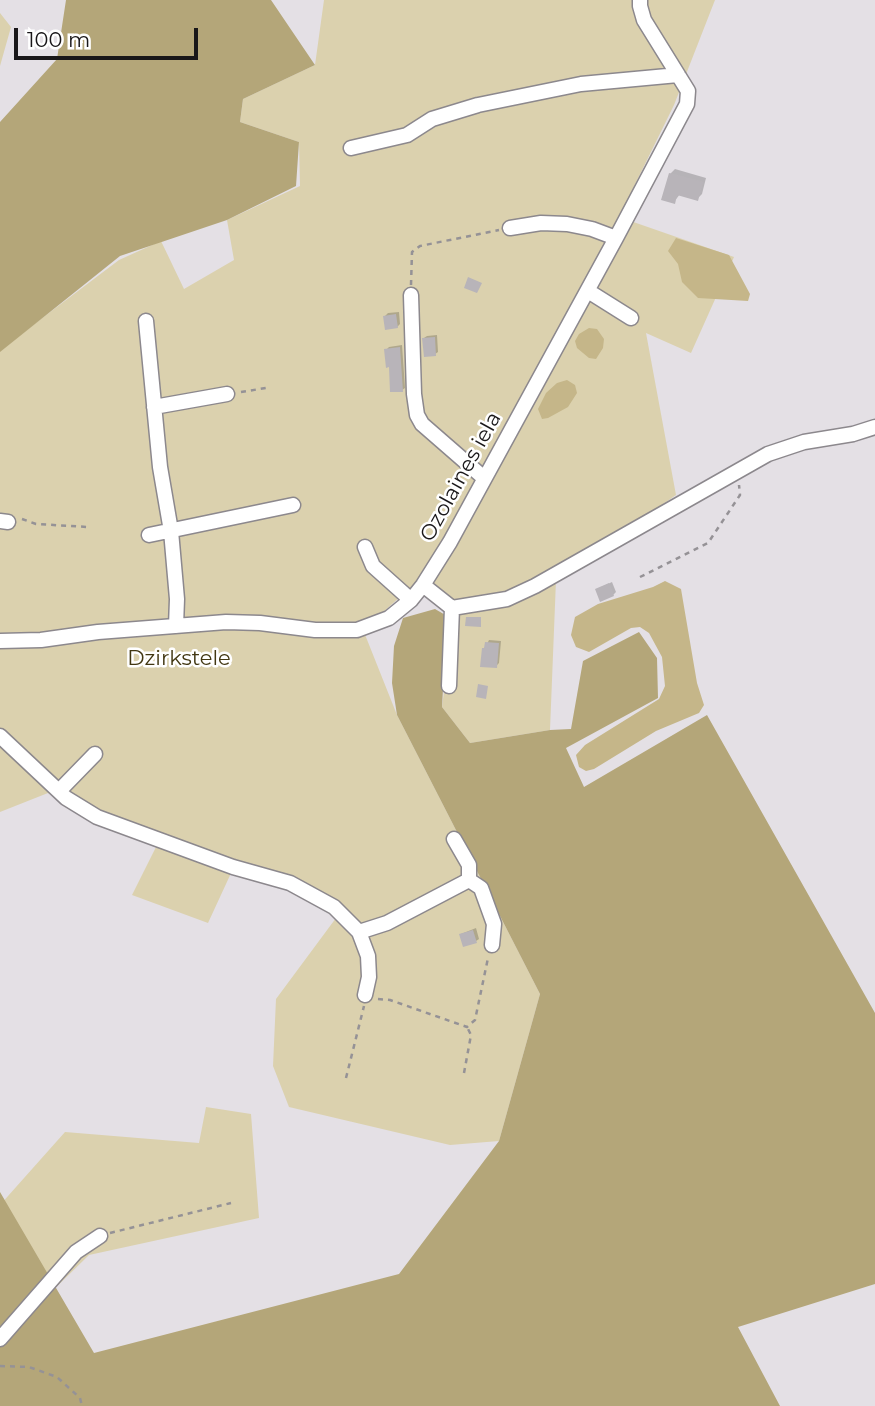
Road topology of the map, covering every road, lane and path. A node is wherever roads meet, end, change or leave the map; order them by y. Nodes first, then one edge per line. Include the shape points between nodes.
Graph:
1 (640, 0) edge
2 (678, 75) junction
3 (351, 148) dead end
4 (510, 228) joint
5 (617, 238) junction
6 (588, 290) junction
7 (411, 295) joint
8 (631, 318) dead end
9 (146, 321) dead end
10 (266, 388) dead end
11 (227, 394) joint
12 (154, 407) junction
13 (875, 427) edge
14 (729, 475) junction
15 (484, 478) junction
16 (293, 505) dead end
17 (4, 521) edge
18 (88, 527) dead end
19 (171, 531) junction
20 (149, 535) dead end
21 (365, 547) dead end
22 (640, 577) dead end
23 (423, 585) junction
24 (411, 600) junction
25 (452, 608) junction
26 (176, 626) junction
27 (0, 641) edge
28 (449, 686) dead end
29 (0, 736) edge
30 (95, 754) dead end
31 (58, 791) junction
32 (454, 839) dead end
33 (469, 880) junction
34 (359, 932) junction
35 (492, 945) joint
36 (365, 995) junction
37 (467, 1027) junction
38 (464, 1073) dead end
39 (346, 1078) dead end
40 (231, 1203) dead end
41 (100, 1236) joint
42 (0, 1339) edge
43 (0, 1366) edge
44 (82, 1406) edge

1 - 2 street, Ozolaines iela via 644,20
2 - 3 street via 581,84 478,105 432,119 407,135
2 - 5 street, Ozolaines iela via 688,91 687,104
4 - 5 street via 567,224
4 - 7 path via 420,246 412,252
5 - 6 street, Ozolaines iela
6 - 8 street
6 - 15 street, Ozolaines iela
7 - 15 street via 417,415
9 - 12 street
10 - 11 path
11 - 12 street
12 - 19 street
13 - 14 street via 804,442 768,454
14 - 22 path via 740,486 740,495 714,537
14 - 25 street via 535,586 508,598
15 - 23 street, Ozolaines iela
16 - 19 street
17 - 18 path
19 - 20 street
19 - 26 street
21 - 24 street via 373,566
23 - 24 street, Ozolaines iela
23 - 25 street
24 - 26 street, Ozolaines iela via 389,618 357,629 226,622
25 - 28 street
26 - 27 street, Ozolaines iela
29 - 31 street
30 - 31 street
31 - 34 street via 97,817 290,883 334,907
32 - 33 street via 469,865
33 - 34 street via 387,923
33 - 35 street via 481,888 494,924
34 - 36 street via 368,956
35 - 37 path via 475,1020
36 - 37 path
36 - 39 path
37 - 38 path via 471,1035
40 - 41 path
41 - 42 street via 76,1252
43 - 44 path via 29,1367 57,1377 80,1398

